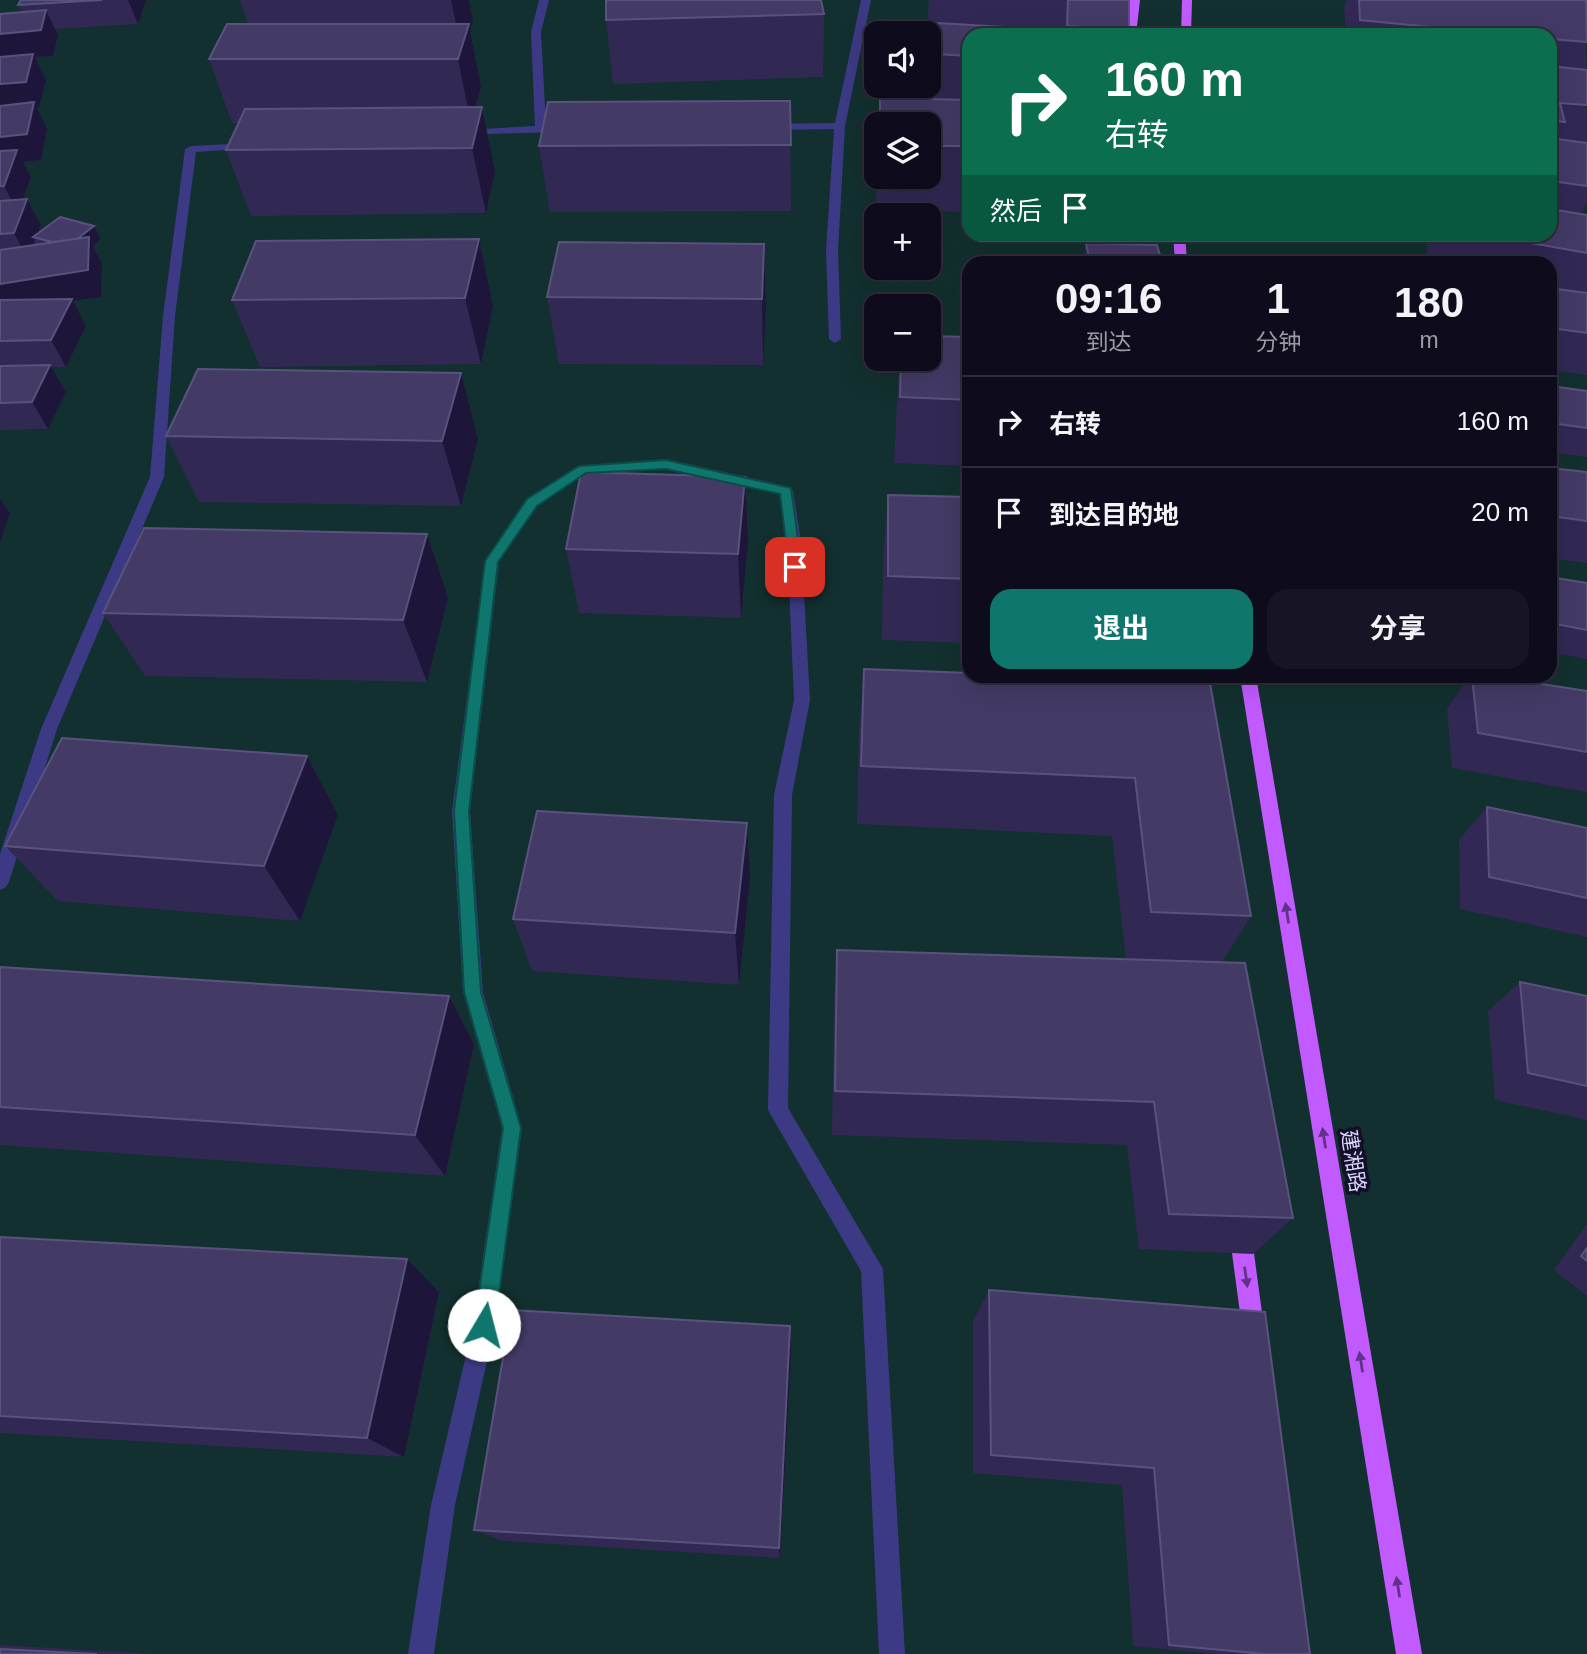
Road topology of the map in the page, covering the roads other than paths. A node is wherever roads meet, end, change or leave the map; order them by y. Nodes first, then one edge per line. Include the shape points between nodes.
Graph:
1 (544, 0) edge
2 (866, 0) edge
3 (1135, 0) edge
4 (1187, 0) edge
5 (1132, 28) edge
6 (1186, 28) edge
7 (840, 126) junction
8 (758, 127) edge
9 (541, 129) junction
10 (568, 129) edge
11 (446, 134) edge
12 (271, 145) edge
13 (835, 339) dead end
14 (1249, 683) edge
15 (0, 882) edge
16 (1237, 1213) edge
17 (1256, 1351) edge
18 (421, 1654) edge
19 (892, 1654) edge
20 (1409, 1654) edge

1 - 9 street via 536,32
2 - 7 street
3 - 5 main road
4 - 6 main road
7 - 8 street
7 - 13 street via 832,251
9 - 10 street
9 - 11 street
12 - 15 street via 191,149 169,316 157,477 49,729
20 -> 14 main road, 建湘路
16 -> 17 main road
18 - 19 street via 443,1505 484,1325 512,1128 472,992 461,811 492,561 532,503 583,469 666,464 786,491 794,541 802,700 783,795 778,1110 872,1269

